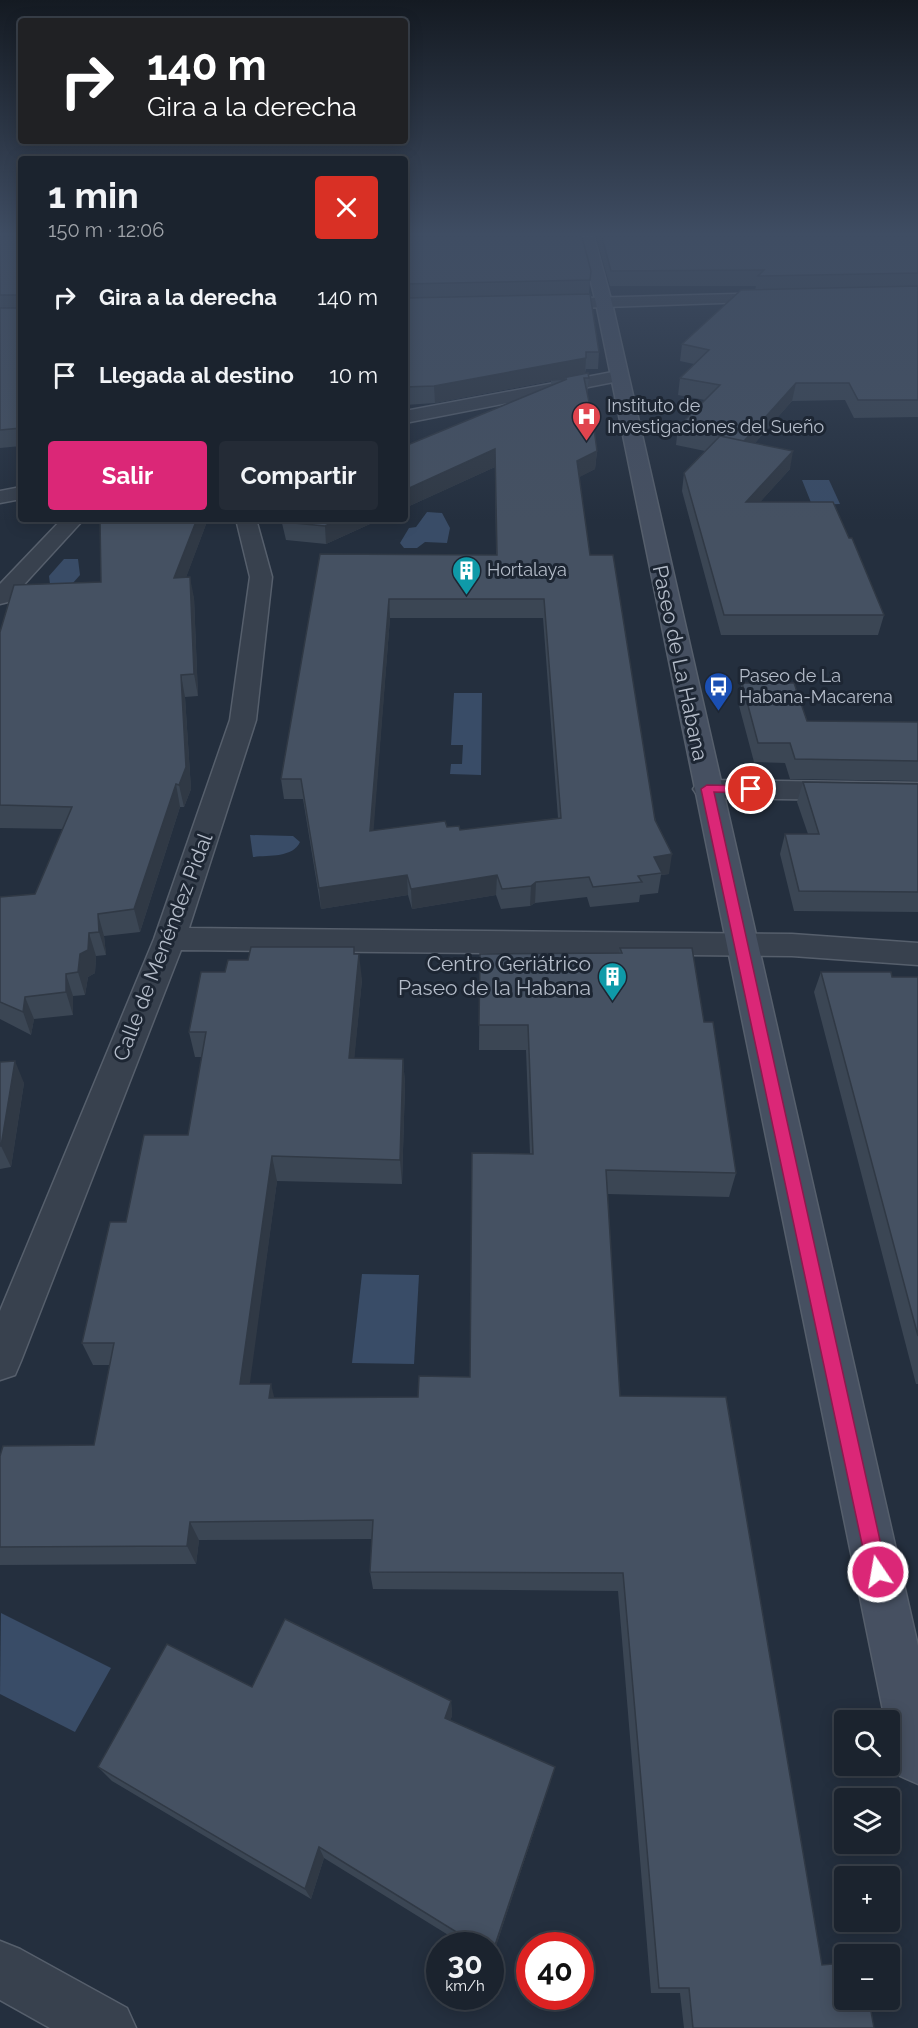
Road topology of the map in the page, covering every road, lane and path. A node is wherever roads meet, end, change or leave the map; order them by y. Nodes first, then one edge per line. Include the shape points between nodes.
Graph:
1 (609, 332) edge
2 (618, 376) junction
3 (408, 416) edge
4 (18, 494) edge
5 (0, 497) edge
6 (71, 522) edge
7 (247, 522) edge
8 (0, 597) edge
9 (707, 789) junction
10 (918, 792) edge
11 (170, 939) junction
12 (742, 944) junction
13 (918, 954) edge
14 (0, 1361) edge
15 (918, 1758) edge
16 (0, 1969) edge
17 (107, 2028) edge

1 - 2 street, Paseo de La Habana
2 - 3 street
2 - 9 street, Paseo de La Habana
4 - 5 street
6 - 8 street
7 - 11 street, Calle de Menéndez Pidal via 261,577 243,720
9 - 10 street
9 - 12 street, Paseo de La Habana
11 - 12 street
11 - 14 street, Calle de Menéndez Pidal
12 - 13 street
12 - 15 street, Paseo de La Habana
16 - 17 street

